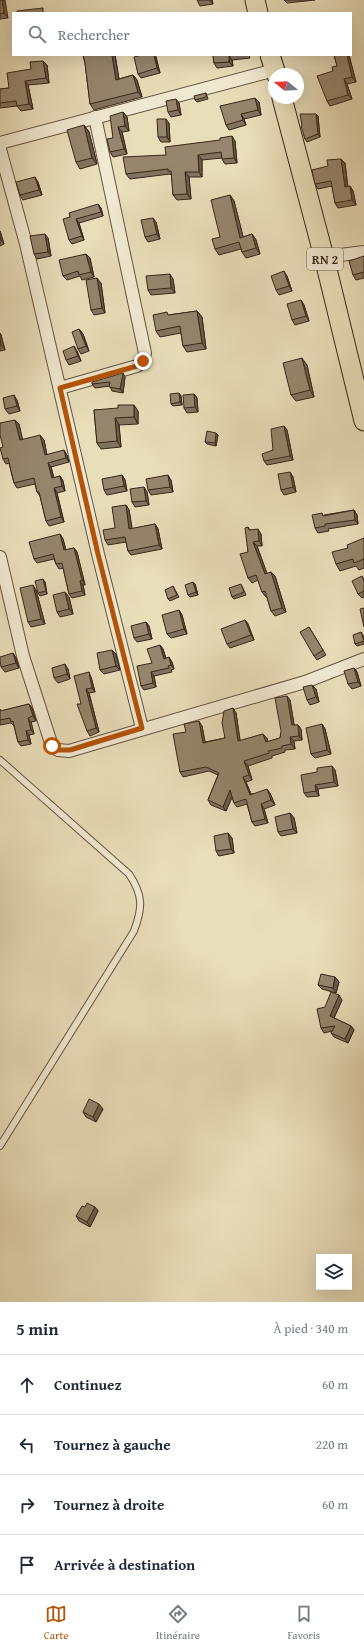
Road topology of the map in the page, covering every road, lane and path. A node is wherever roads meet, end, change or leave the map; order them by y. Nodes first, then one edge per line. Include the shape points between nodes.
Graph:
1 (254, 0) edge
2 (258, 12) edge
3 (274, 66) edge
4 (284, 104) edge
5 (95, 117) junction
6 (0, 143) edge
7 (0, 149) edge
8 (364, 252) edge
9 (324, 257) junction
10 (60, 388) junction
11 (364, 421) edge
12 (0, 557) edge
13 (364, 659) edge
14 (142, 728) junction
15 (0, 760) edge
16 (0, 1146) edge

1 - 2 highway
3 - 5 street
4 - 9 highway, RN 2
5 - 6 street
5 - 10 street via 145,353 143,361 137,366
7 - 10 street via 26,244
8 - 9 street
9 - 11 highway, RN 2
10 - 14 street
12 - 14 street via 23,656 52,746 58,750 70,750
13 - 14 street via 305,682
15 - 16 lane via 128,874 138,888 141,901 134,931

